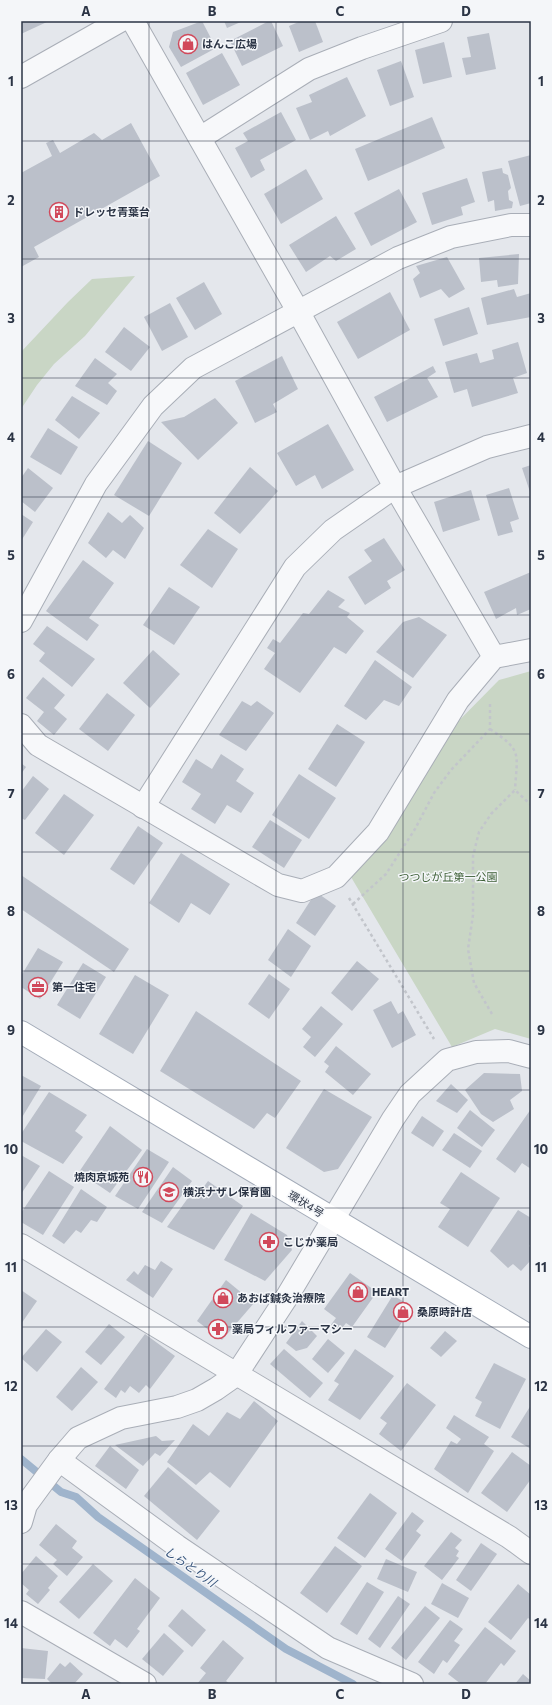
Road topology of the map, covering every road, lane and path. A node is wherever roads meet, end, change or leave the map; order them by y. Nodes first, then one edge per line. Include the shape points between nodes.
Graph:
1 (120, 21) edge
2 (133, 21) edge
3 (441, 21) edge
4 (21, 77) edge
5 (200, 138) junction
6 (531, 225) edge
7 (298, 311) junction
8 (531, 436) edge
9 (395, 487) junction
10 (21, 621) edge
11 (531, 650) edge
12 (494, 657) junction
13 (21, 725) edge
14 (515, 790) junction
15 (531, 805) edge
16 (143, 807) junction
17 (336, 877) junction
18 (353, 904) junction
19 (492, 1014) dead end
20 (21, 1032) edge
21 (531, 1057) edge
22 (448, 1060) junction
23 (334, 1220) junction
24 (21, 1245) edge
25 (531, 1337) edge
26 (236, 1375) junction
27 (57, 1462) junction
28 (21, 1522) edge
29 (531, 1553) edge
30 (21, 1612) edge
31 (145, 1684) edge
32 (412, 1684) edge

1 - 4 street
2 - 5 street
3 - 5 street via 309,69
5 - 7 street
6 - 7 street via 511,225 451,237 398,258
7 - 9 street
7 - 10 street via 193,368 153,406 96,484
8 - 9 street via 487,447
9 - 12 street
9 - 16 street via 333,530 295,567
11 - 12 street
12 - 17 street via 458,700 378,832
13 - 16 street via 38,745
14 - 15 path
14 - 18 path via 517,754 509,742 490,729 451,770 434,793 415,829 386,874
14 - 19 path via 491,814 479,832 473,856 472,915 468,949 474,984
16 - 17 street via 278,885 302,891
17 - 18 path
18 - 22 path
20 - 23 main road, 環状4号
21 - 22 street via 509,1051 476,1052
22 - 23 street via 410,1094 393,1118
23 - 25 main road, 環状4号
23 - 26 street
24 - 26 street
26 - 27 street via 197,1400 177,1407 121,1418 78,1438
26 - 29 street via 502,1533
27 - 28 street via 26,1505
27 - 32 street via 328,1648
30 - 31 street

